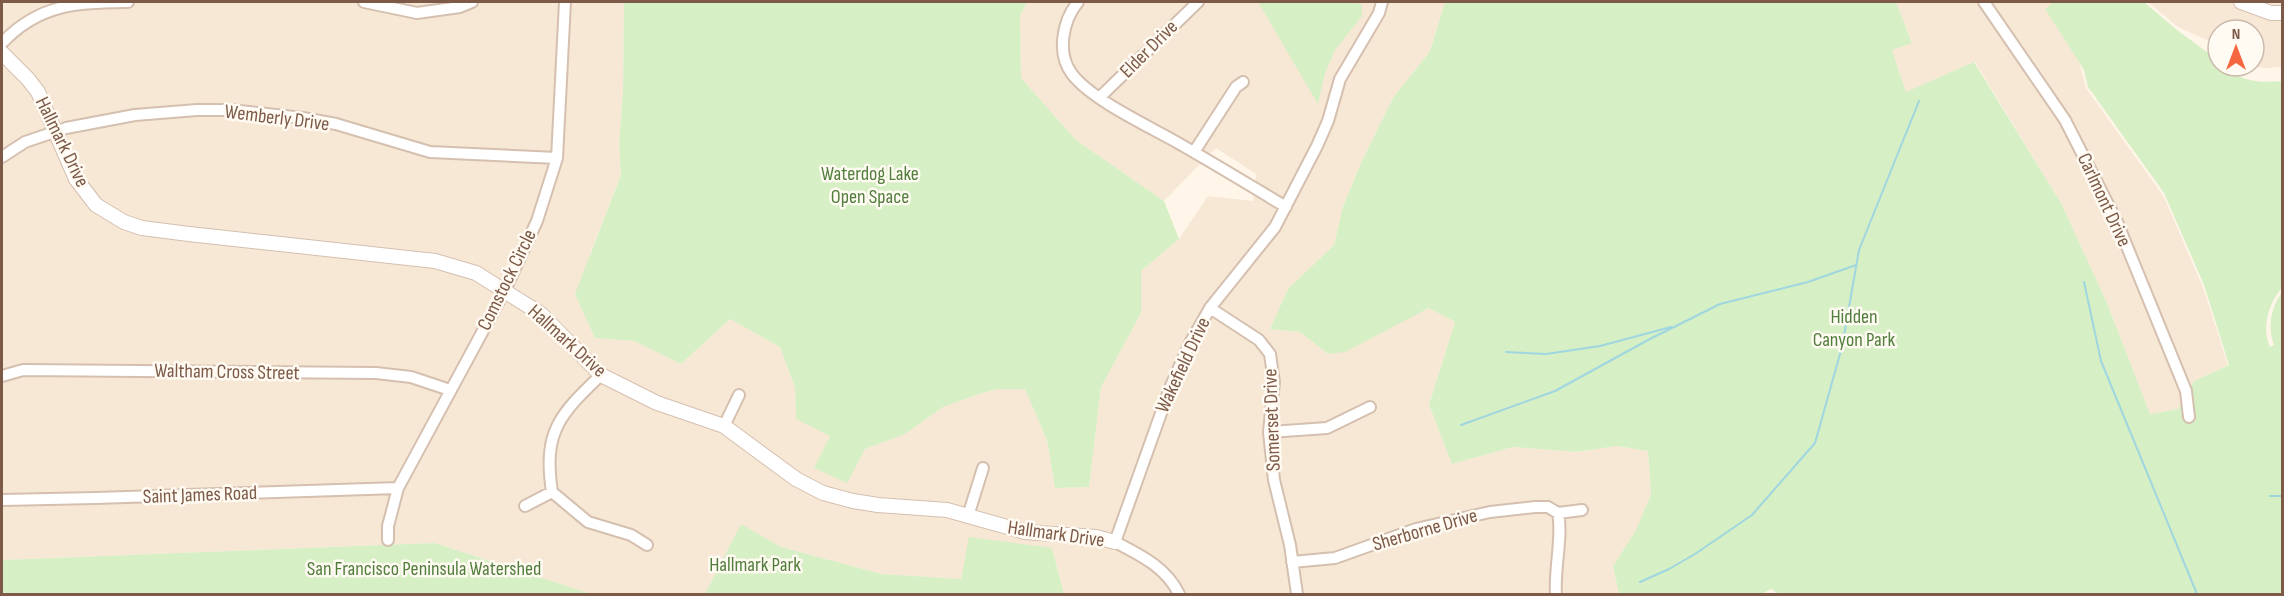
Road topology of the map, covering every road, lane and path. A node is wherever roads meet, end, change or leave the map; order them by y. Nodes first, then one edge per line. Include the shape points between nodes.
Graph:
1 (128, 2) edge
2 (364, 2) edge
3 (472, 2) edge
4 (565, 2) edge
5 (1078, 2) edge
6 (1198, 2) edge
7 (1382, 2) edge
8 (1984, 2) edge
9 (2241, 2) edge
10 (2283, 13) edge
11 (2, 43) edge
12 (2, 54) edge
13 (1243, 82) dead end
14 (1100, 97) junction
15 (55, 131) junction
16 (1194, 152) junction
17 (2, 157) edge
18 (557, 158) junction
19 (1286, 207) junction
20 (505, 290) junction
21 (1210, 308) junction
22 (601, 375) junction
23 (2, 376) edge
24 (450, 390) junction
25 (739, 395) dead end
26 (1370, 407) dead end
27 (2189, 417) dead end
28 (724, 426) junction
29 (1269, 432) junction
30 (983, 468) dead end
31 (398, 488) junction
32 (552, 492) junction
33 (2, 500) edge
34 (525, 506) dead end
35 (1582, 510) dead end
36 (1558, 513) junction
37 (968, 516) junction
38 (388, 540) dead end
39 (1115, 542) junction
40 (646, 544) dead end
41 (1292, 562) junction
42 (1179, 594) edge
43 (1297, 594) edge
44 (1556, 594) edge

1 - 11 street via 67,5 36,16
2 - 3 street via 417,13 460,8
4 - 18 street, Comstock Circle
5 - 14 street via 1068,15 1065,28 1065,61 1071,74
6 - 14 street, Elder Drive
7 - 19 street, Wakefield Drive via 1340,79 1328,121
8 - 27 street, Carlmont Drive via 2065,120 2117,222 2186,391
9 - 10 street via 2271,13
12 - 15 street, Hallmark Drive via 38,92
13 - 16 street
14 - 16 street
15 - 17 street, Wemberly Drive via 25,142
15 - 18 street, Wemberly Drive via 144,113 231,110 336,124 420,151
15 - 20 street, Hallmark Drive via 76,179 96,206 123,222 189,234 435,261 476,273
16 - 19 street
18 - 20 street, Comstock Circle via 537,221
19 - 21 street, Wakefield Drive via 1275,227
20 - 22 street, Hallmark Drive via 541,314
20 - 24 street, Comstock Circle
21 - 29 street, Somerset Drive via 1259,340 1270,354 1274,382
21 - 39 street, Wakefield Drive via 1170,388
22 - 28 street, Hallmark Drive via 657,403
22 - 32 street via 568,407 552,439 548,465
23 - 24 street, Waltham Cross Street via 23,370 376,373 411,377
24 - 31 street, Comstock Circle
25 - 28 street
26 - 29 street via 1327,428
28 - 37 street, Hallmark Drive via 796,479 823,492 853,501 947,510
29 - 41 street, Somerset Drive via 1274,480
30 - 37 street
31 - 33 street, Saint James Road
31 - 38 street, Comstock Circle
32 - 34 street
32 - 40 street via 588,522 631,535
35 - 36 street, Sherborne Drive
36 - 41 street, Sherborne Drive via 1548,507 1490,512 1416,529 1335,558
36 - 44 street
37 - 39 street, Hallmark Drive via 1025,532
39 - 42 street, Hallmark Drive via 1150,560
41 - 43 street, Somerset Drive

